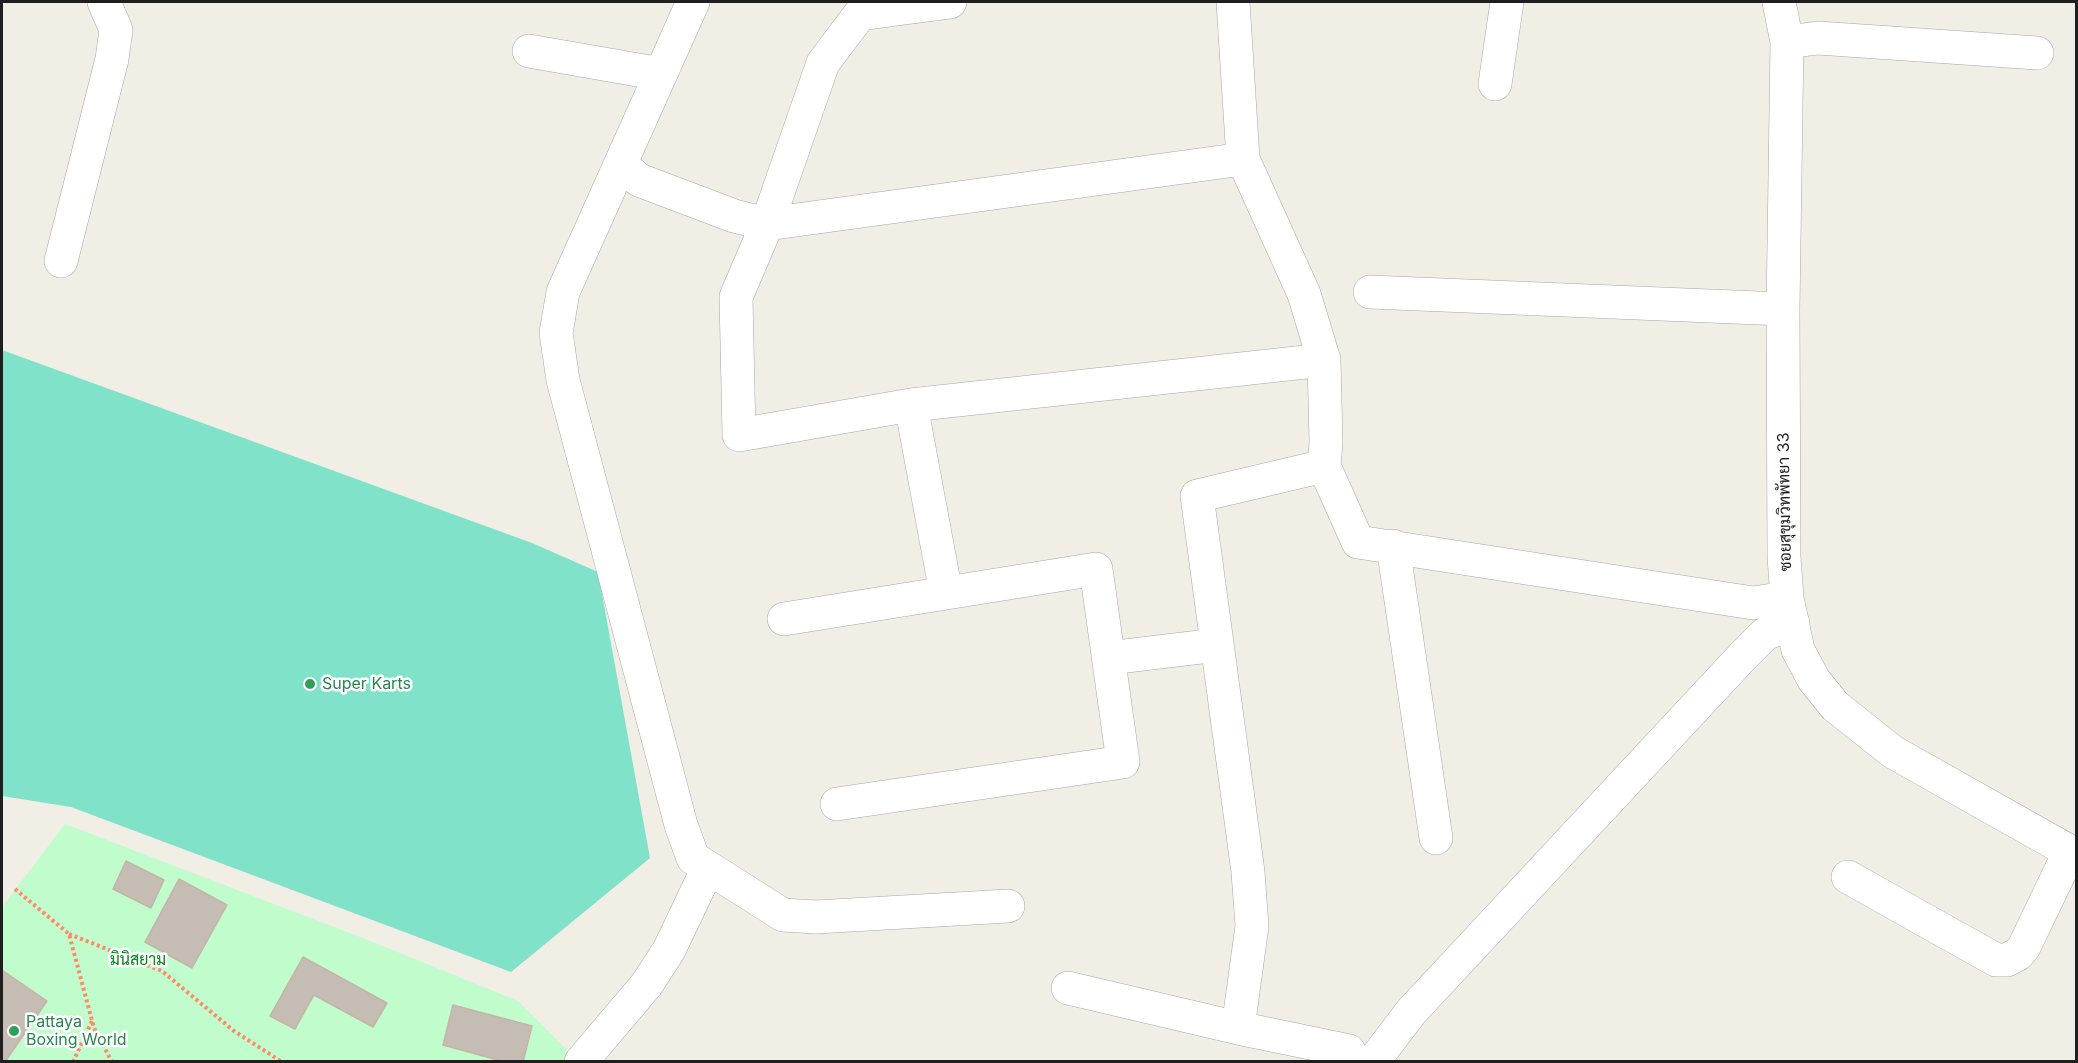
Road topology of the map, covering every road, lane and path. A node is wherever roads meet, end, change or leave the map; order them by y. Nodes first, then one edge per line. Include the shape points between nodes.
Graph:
1 (104, 2) edge
2 (693, 2) edge
3 (950, 2) edge
4 (1233, 2) edge
5 (1508, 2) edge
6 (1779, 2) edge
7 (1787, 42) junction
8 (529, 51) dead end
9 (2037, 53) dead end
10 (661, 74) junction
11 (1495, 84) dead end
12 (1243, 159) junction
13 (621, 164) junction
14 (767, 224) junction
15 (60, 261) dead end
16 (1370, 292) dead end
17 (1783, 309) junction
18 (1324, 360) junction
19 (911, 405) junction
20 (1324, 466) junction
21 (1394, 546) junction
22 (946, 593) junction
23 (1790, 610) junction
24 (784, 619) dead end
25 (1217, 645) junction
26 (1109, 658) junction
27 (837, 804) dead end
28 (1436, 838) dead end
29 (2073, 853) edge
30 (708, 868) junction
31 (1848, 877) dead end
32 (15, 889) dead end
33 (1008, 906) dead end
34 (69, 934) junction
35 (1068, 988) dead end
36 (1411, 1012) junction
37 (92, 1020) junction
38 (1238, 1028) junction
39 (1361, 1056) edge
40 (73, 1062) edge
41 (112, 1062) edge
42 (282, 1062) edge
43 (581, 1062) edge
44 (1403, 1062) edge

1 - 15 street via 116,30 112,59
2 - 10 street
3 - 14 street via 860,14 823,63
4 - 12 street
5 - 11 street
6 - 7 street, ซอยสุขุมวิทพัทยา 33
7 - 9 street via 1818,38
7 - 17 street, ซอยสุขุมวิทพัทยา 33
8 - 10 street
10 - 13 street
12 - 14 street
12 - 18 street via 1304,294
13 - 14 street via 639,180 734,216
13 - 30 street via 563,292 556,333 563,380 681,825 693,858
14 - 19 street via 736,297 739,435
16 - 17 street
17 - 23 street, ซอยสุขุมวิทพัทยา 33 via 1784,557
18 - 19 street
18 - 20 street
19 - 22 street
20 - 21 street via 1358,542
20 - 25 street via 1197,496
21 - 23 street
21 - 28 street
22 - 24 street
22 - 26 street via 1096,569
23 - 29 street, ซอยสุขุมวิทพัทยา 33 via 1798,650 1814,680 1835,706 1893,752
23 - 36 street
25 - 26 street
25 - 38 street via 1252,926
26 - 27 street via 1123,762
29 - 31 street via 2024,947 2007,960 1996,960
30 - 33 street via 783,915 816,917
30 - 43 street via 669,950 647,984
32 - 34 path
34 - 37 path
34 - 42 path via 162,971 234,1030
35 - 38 street
36 - 39 street
36 - 44 street
37 - 40 path
37 - 41 path
38 - 39 street

